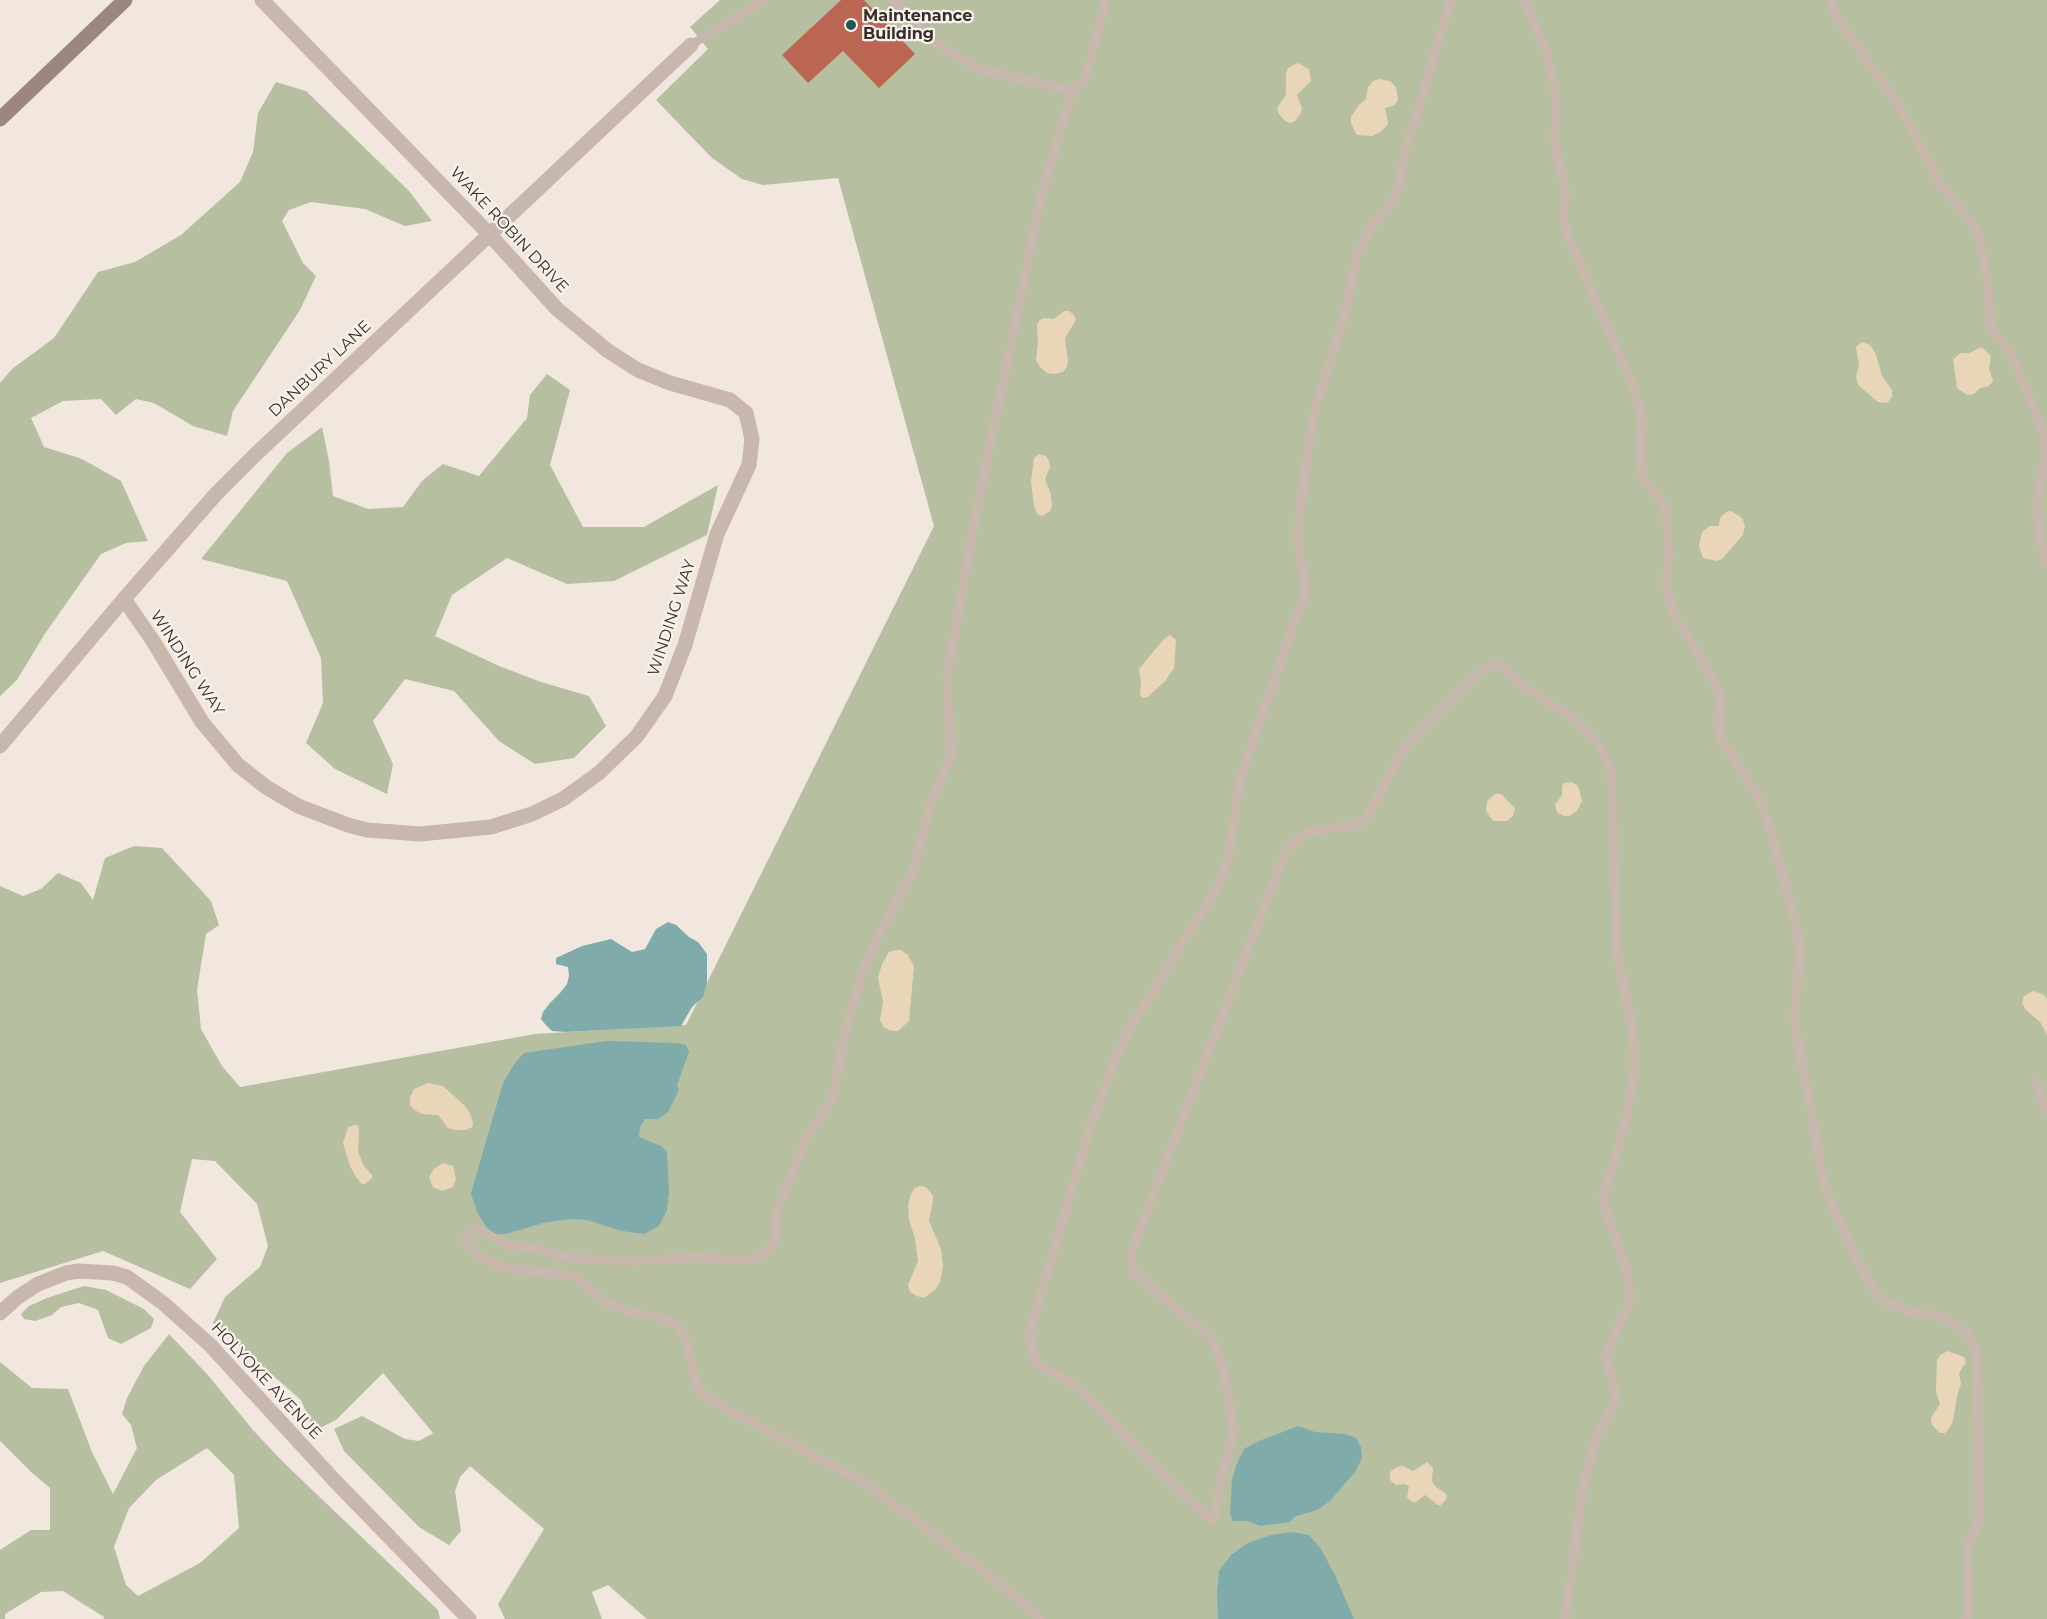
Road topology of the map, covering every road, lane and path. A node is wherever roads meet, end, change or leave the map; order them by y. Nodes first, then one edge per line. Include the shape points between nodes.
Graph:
1 (125, 0) edge
2 (262, 0) edge
3 (764, 0) edge
4 (894, 0) edge
5 (1106, 0) edge
6 (1451, 0) edge
7 (1524, 0) edge
8 (1831, 0) edge
9 (691, 45) joint
10 (1072, 91) junction
11 (0, 119) edge
12 (490, 235) junction
13 (752, 439) joint
14 (2047, 564) edge
15 (124, 599) junction
16 (0, 746) edge
17 (2037, 1081) dead end
18 (2047, 1112) edge
19 (0, 1313) edge
20 (469, 1619) edge
21 (1041, 1619) edge
22 (1565, 1619) edge
23 (1966, 1619) edge

1 - 11 street
2 - 12 street, WAKE ROBIN DRIVE
3 - 9 lane
4 - 10 lane via 933,41 978,69
5 - 10 lane via 1085,79
6 - 22 lane via 1404,155 1398,189 1358,254 1345,314 1313,415 1299,517 1298,546 1305,597 1240,780 1229,855 1217,888 1131,1026 1115,1060 1090,1128 1029,1334 1036,1364 1078,1387 1214,1520 1234,1430 1222,1363 1211,1336 1134,1272 1131,1252 1287,848 1308,832 1356,825 1366,818 1401,753 1422,728 1476,676 1494,664 1503,668 1526,688 1568,714 1596,742 1611,770 1617,953 1633,1032 1635,1068 1622,1132 1602,1199 1628,1276 1630,1300 1605,1356 1617,1397 1597,1436 1583,1486
7 - 23 lane via 1547,54 1555,88 1554,140 1566,192 1563,214 1569,239 1635,391 1642,421 1642,475 1666,508 1666,583 1673,614 1721,698 1720,738 1759,798 1796,924 1800,953 1794,1019 1825,1188 1861,1269 1880,1299 1910,1312 1940,1316 1968,1333 1977,1353 1979,1520 1967,1549
8 - 14 lane via 1836,17 1901,108 1939,182 1978,232 1988,286 1990,326 2011,354 2045,442 2037,505
9 - 12 street, DANBURY LANE
10 - 21 lane via 1041,196 975,519 947,676 951,756 931,802 913,871 862,972 833,1098 805,1140 777,1211 774,1243 754,1259 633,1261 569,1258 510,1246 475,1228 464,1238 476,1254 504,1268 574,1276 605,1302 677,1324 686,1340 697,1387 724,1408 864,1482
12 - 13 street, WAKE ROBIN DRIVE via 557,309 608,351 638,370 670,383 730,400 746,413
12 - 15 street, DANBURY LANE via 255,455
13 - 15 street, WINDING WAY via 749,465 717,534 685,645 665,696 638,736 599,773 563,799 532,814 491,826 420,834 367,830 298,806 266,787 238,765 202,722
15 - 16 street, DANBURY LANE
17 - 18 lane
19 - 20 street, HOLYOKE AVENUE via 38,1284 66,1273 113,1273 127,1277 164,1303 210,1345

